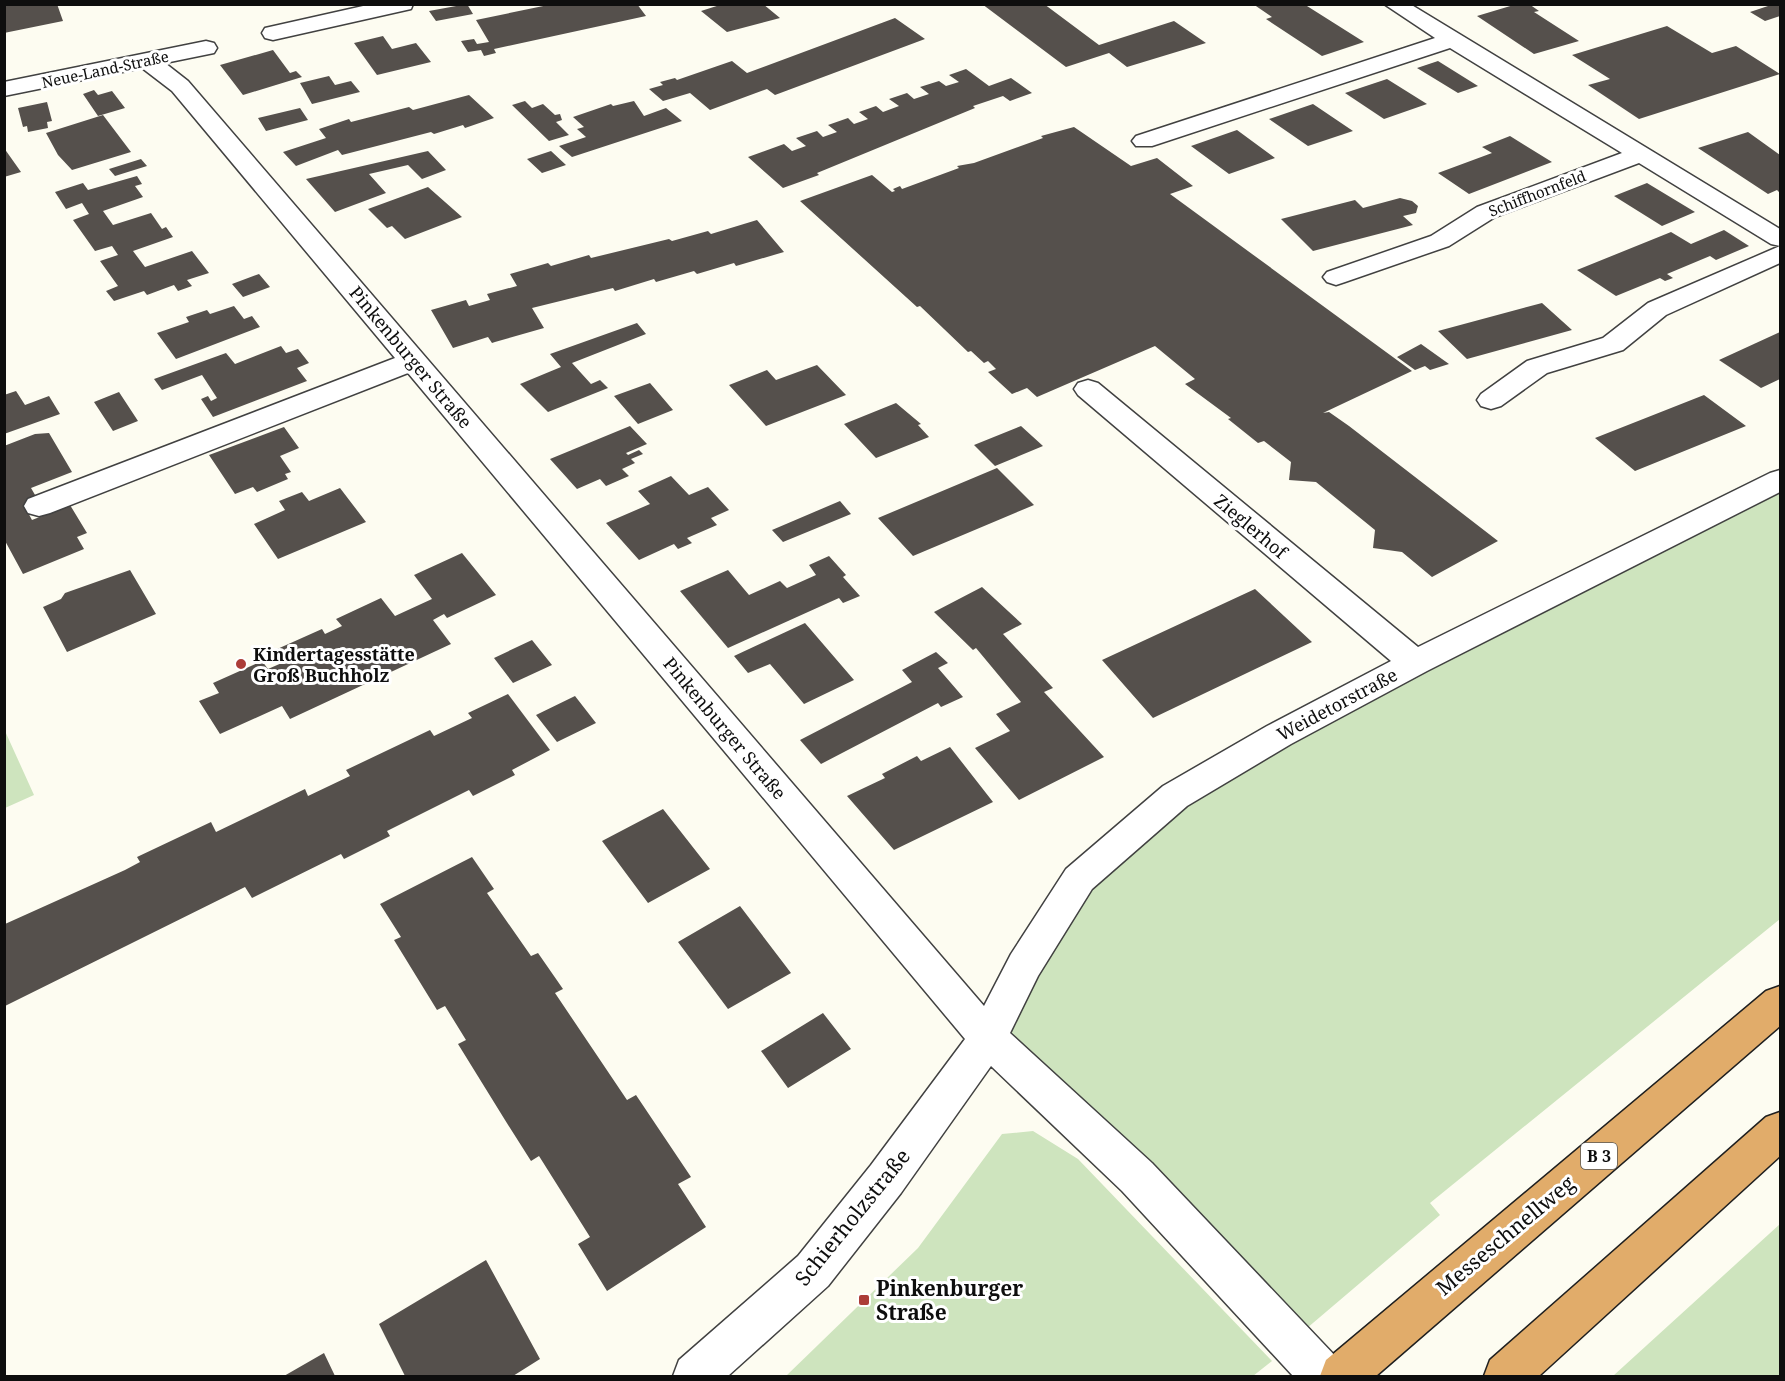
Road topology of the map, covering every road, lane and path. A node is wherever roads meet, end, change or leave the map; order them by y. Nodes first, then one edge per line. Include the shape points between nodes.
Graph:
1 (403, 4) edge
2 (1394, 4) edge
3 (339, 11) edge
4 (273, 33) dead end
5 (1452, 40) junction
6 (206, 48) dead end
7 (148, 61) junction
8 (4, 89) edge
9 (1144, 141) dead end
10 (1641, 154) junction
11 (1780, 239) edge
12 (1780, 254) edge
13 (1336, 277) dead end
14 (413, 361) junction
15 (1088, 389) dead end
16 (1491, 399) dead end
17 (1780, 480) edge
18 (39, 506) dead end
19 (1415, 663) junction
20 (1780, 1002) edge
21 (988, 1038) junction
22 (1780, 1130) edge
23 (695, 1377) edge
24 (1323, 1377) edge
25 (1342, 1377) edge
26 (1506, 1377) edge

1 - 3 street
2 - 5 street
3 - 4 street
5 - 9 street
5 - 10 street
6 - 7 street, Neue-Land-Straße
7 - 8 street, Neue-Land-Straße
7 - 14 street, Pinkenburger Straße via 180,86
10 - 11 street
10 - 13 street, Schiffhornfeld via 1486,212 1440,241
12 - 16 street via 1657,309 1612,344 1538,367
14 - 18 street
14 - 21 street, Pinkenburger Straße
15 - 19 street, Zieglerhof
17 - 19 street, Weidetorstraße
19 - 21 street, Weidetorstraße via 1175,796 1078,879 1024,965
20 - 25 highway, Messeschnellweg / B 3
21 - 23 street, Schierholzstraße via 886,1179 813,1271
21 - 24 street, Pinkenburger Straße via 1137,1178
22 - 26 highway

